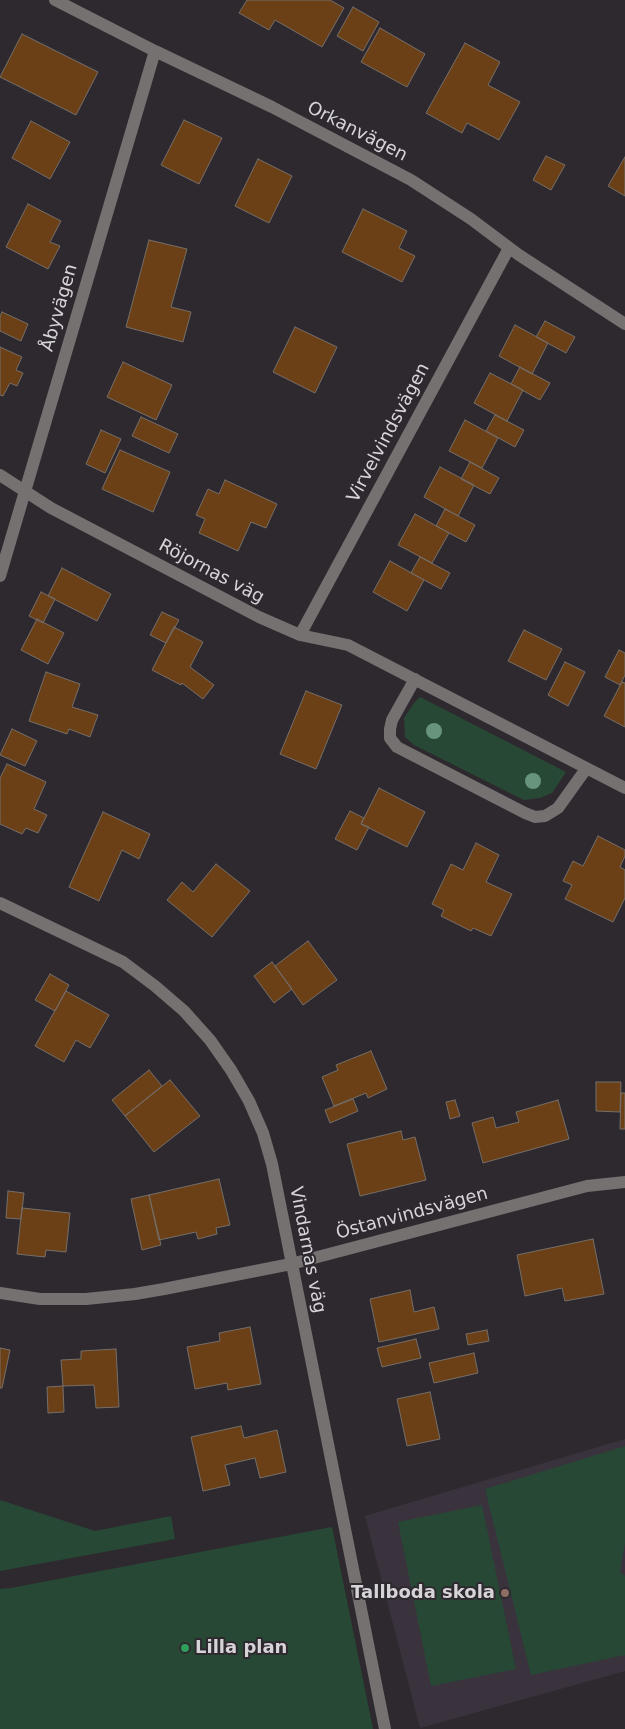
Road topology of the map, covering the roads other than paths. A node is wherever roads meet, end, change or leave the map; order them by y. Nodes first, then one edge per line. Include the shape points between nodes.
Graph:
1 (55, 0) edge
2 (155, 51) junction
3 (509, 248) junction
4 (625, 324) edge
5 (0, 475) edge
6 (25, 491) junction
7 (0, 576) edge
8 (300, 635) junction
9 (415, 679) junction
10 (586, 768) junction
11 (625, 788) edge
12 (0, 903) edge
13 (625, 1182) edge
14 (291, 1264) junction
15 (0, 1294) edge
16 (385, 1729) edge

1 - 2 street, Orkanvägen
2 - 3 street, Orkanvägen via 412,180
2 - 6 street, Åbyvägen
3 - 4 street, Orkanvägen
3 - 8 street, Virvelvindsvägen
5 - 6 street, Röjornas väg
6 - 7 street, Åbyvägen
6 - 8 street, Röjornas väg via 51,508 259,617
8 - 9 street, Röjornas väg via 348,645
9 - 10 street, Röjornas väg
9 - 10 street via 392,720 390,738 397,747 525,814 545,816 558,808
10 - 11 street, Röjornas väg
12 - 14 street, Vindarnas väg via 122,962 169,998 210,1040 249,1101 263,1133
13 - 14 street, Östanvindsvägen via 587,1186
14 - 15 street, Östanvindsvägen via 126,1295 40,1299
14 - 16 street, Vindarnas väg

